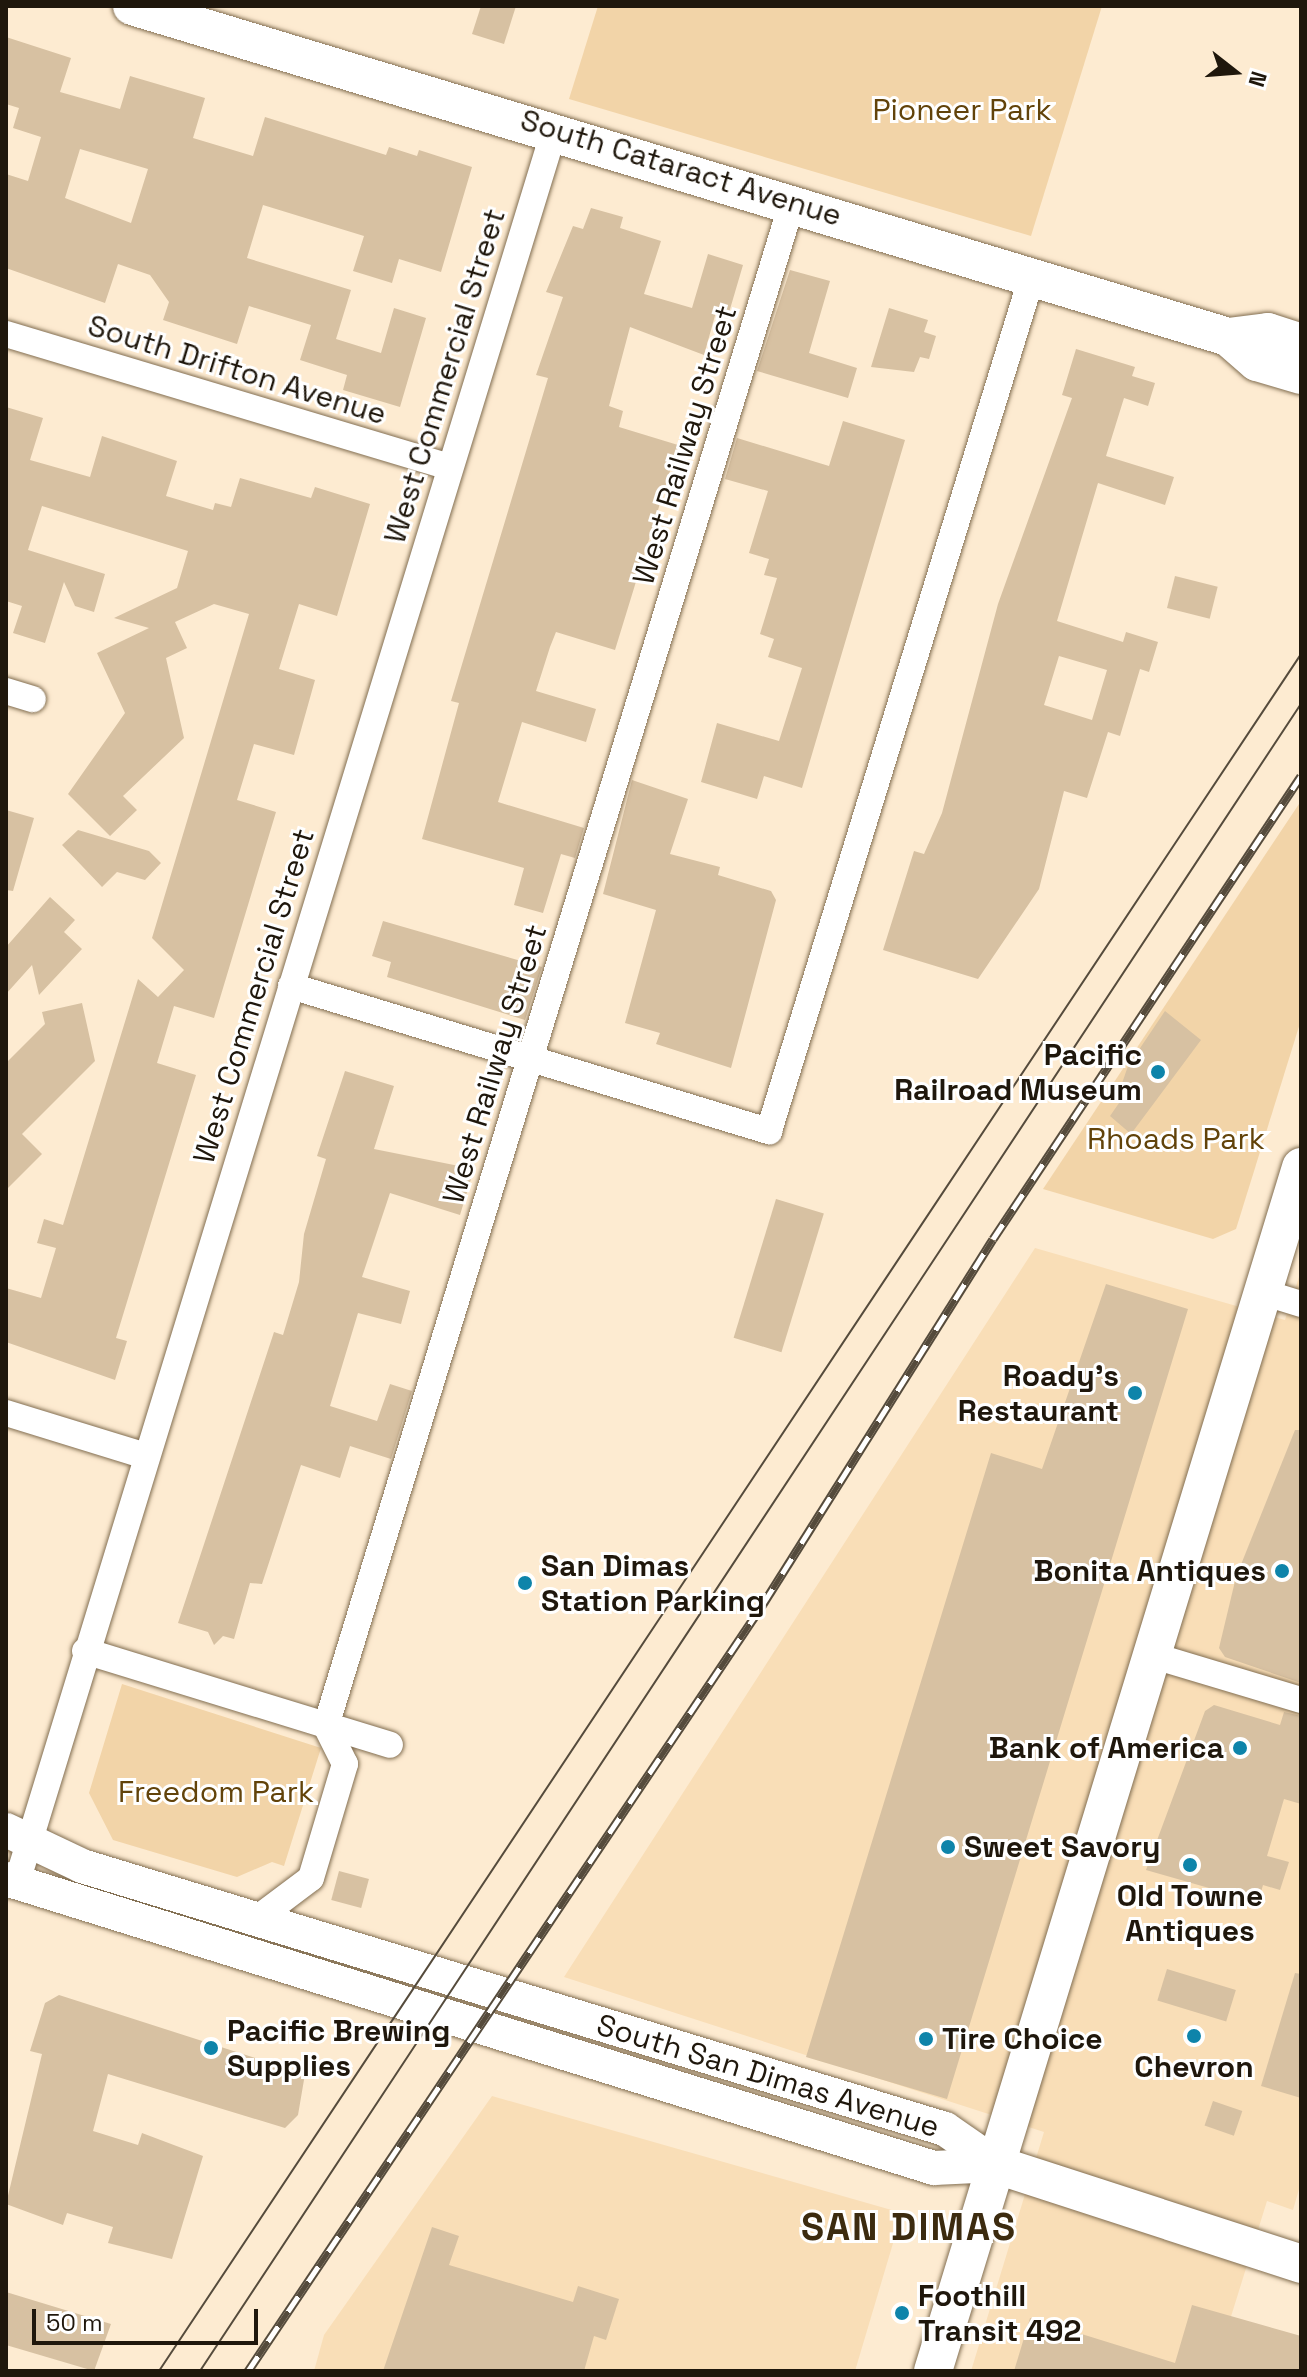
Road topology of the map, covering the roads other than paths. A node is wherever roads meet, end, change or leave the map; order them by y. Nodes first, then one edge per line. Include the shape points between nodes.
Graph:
1 (132, 6) edge
2 (555, 128) junction
3 (792, 203) junction
4 (1032, 276) junction
5 (6, 334) edge
6 (1228, 337) junction
7 (1301, 343) edge
8 (1301, 375) edge
9 (450, 467) junction
10 (6, 691) edge
11 (33, 699) dead end
12 (291, 986) junction
13 (530, 1059) junction
14 (1301, 1167) edge
15 (1262, 1292) junction
16 (1301, 1304) edge
17 (6, 1413) edge
18 (146, 1456) junction
19 (85, 1651) junction
20 (1151, 1655) junction
21 (1301, 1700) edge
22 (326, 1726) junction
23 (390, 1745) dead end
24 (17, 1835) edge
25 (11, 1880) edge
26 (258, 1918) junction
27 (997, 2165) junction
28 (1301, 2264) edge
29 (933, 2371) edge

1 - 2 main road, South Cataract Avenue
2 - 3 main road, South Cataract Avenue
2 - 9 street, West Commercial Street
3 - 4 main road, South Cataract Avenue
3 - 13 street, West Railway Street
4 - 6 main road, South Cataract Avenue
4 - 13 street via 769,1131
5 - 9 street, South Drifton Avenue
6 - 7 main road, South Cataract Avenue via 1268,332
6 - 8 main road, South Cataract Avenue via 1257,362
9 - 12 street, West Commercial Street
10 - 11 street
12 - 13 street
12 - 18 street, West Commercial Street
13 - 22 street, West Railway Street
14 - 15 main road
15 - 16 street
15 - 20 main road
17 - 18 street
18 - 19 street, West Commercial Street
19 - 22 street
19 - 24 street, West Commercial Street
20 - 21 street
20 - 27 main road
22 - 23 street
22 - 26 street via 345,1764 311,1878
24 - 25 street, West Commercial Street
24 - 26 street, South San Dimas Avenue via 82,1866
25 - 27 street, South San Dimas Avenue via 934,2168
26 - 27 street, South San Dimas Avenue via 945,2129
27 - 28 main road
27 - 29 main road

